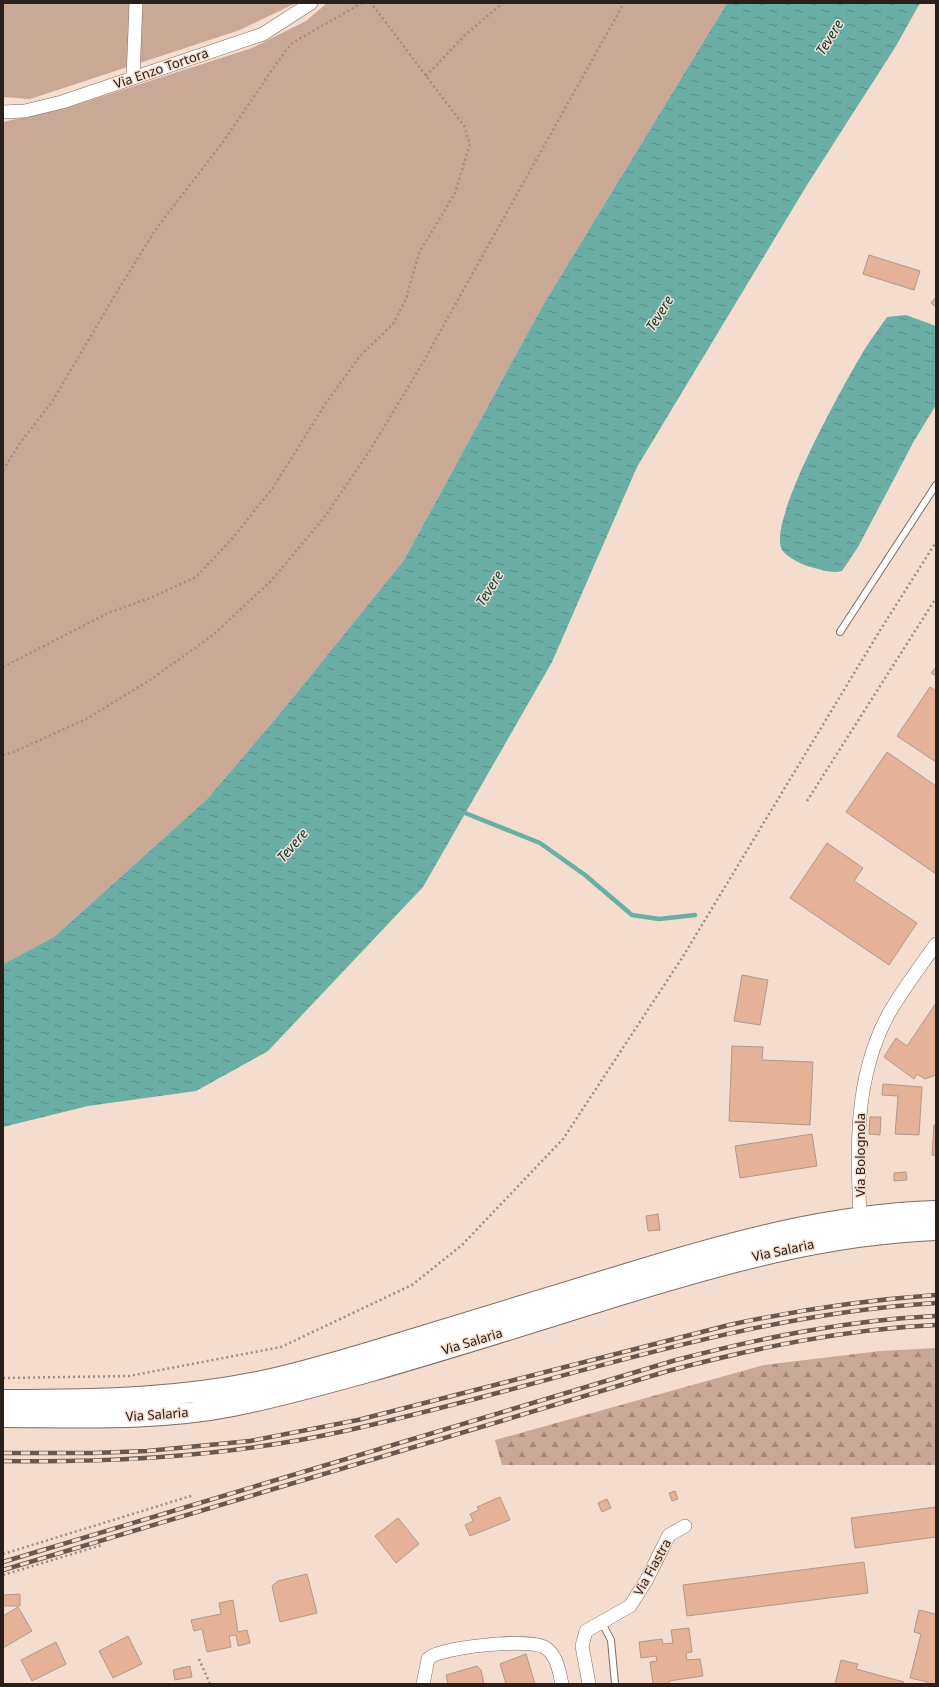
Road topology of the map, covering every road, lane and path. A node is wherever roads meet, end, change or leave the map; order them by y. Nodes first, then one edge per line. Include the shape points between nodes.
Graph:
1 (136, 3) edge
2 (311, 3) edge
3 (362, 3) edge
4 (371, 3) edge
5 (503, 3) edge
6 (624, 3) edge
7 (426, 76) junction
8 (133, 78) junction
9 (3, 112) edge
10 (3, 470) edge
11 (936, 485) edge
12 (936, 542) edge
13 (936, 598) edge
14 (840, 632) dead end
15 (3, 667) edge
16 (3, 755) edge
17 (807, 801) dead end
18 (936, 944) edge
19 (936, 1211) edge
20 (860, 1217) junction
21 (936, 1230) edge
22 (3, 1378) edge
23 (3, 1400) edge
24 (3, 1418) edge
25 (194, 1495) dead end
26 (685, 1526) dead end
27 (102, 1545) dead end
28 (3, 1554) edge
29 (3, 1575) edge
30 (601, 1621) junction
31 (199, 1659) dead end
32 (210, 1684) edge
33 (423, 1684) edge
34 (562, 1684) edge
35 (589, 1684) edge
36 (615, 1684) edge

1 - 8 street
2 - 8 street, Via Enzo Tortora via 263,34
3 - 10 path via 292,43 223,142 156,229 52,402
4 - 7 path
5 - 7 path via 465,35
6 - 16 path via 422,364 369,452 318,525 271,581 213,635 150,680 88,718
7 - 15 path via 464,126 470,144 455,194 419,253 406,299 393,324 360,356 326,403 272,489 196,578 110,612
8 - 9 street, Via Enzo Tortora via 62,102 25,111
11 - 14 lane
12 - 22 path via 878,632 682,958 563,1139 462,1245 412,1285 281,1347 129,1376
13 - 17 path
18 - 20 street, Via Bolognola via 893,1007 869,1062 863,1086 858,1132
19 - 20 main road, Via Salaria
20 - 23 main road, Via Salaria via 749,1239 320,1366 251,1383 141,1398
21 - 24 main road, Via Salaria via 832,1240 731,1262 422,1357 235,1406 123,1416
25 - 28 path
26 - 30 street, Via Fiastra via 669,1535 632,1603
27 - 29 path
30 - 35 street, Via Fiastra via 588,1629 582,1639
30 - 36 lane via 611,1640
31 - 32 path
33 - 34 street via 428,1659 436,1653 495,1645 536,1644 546,1648 555,1659

